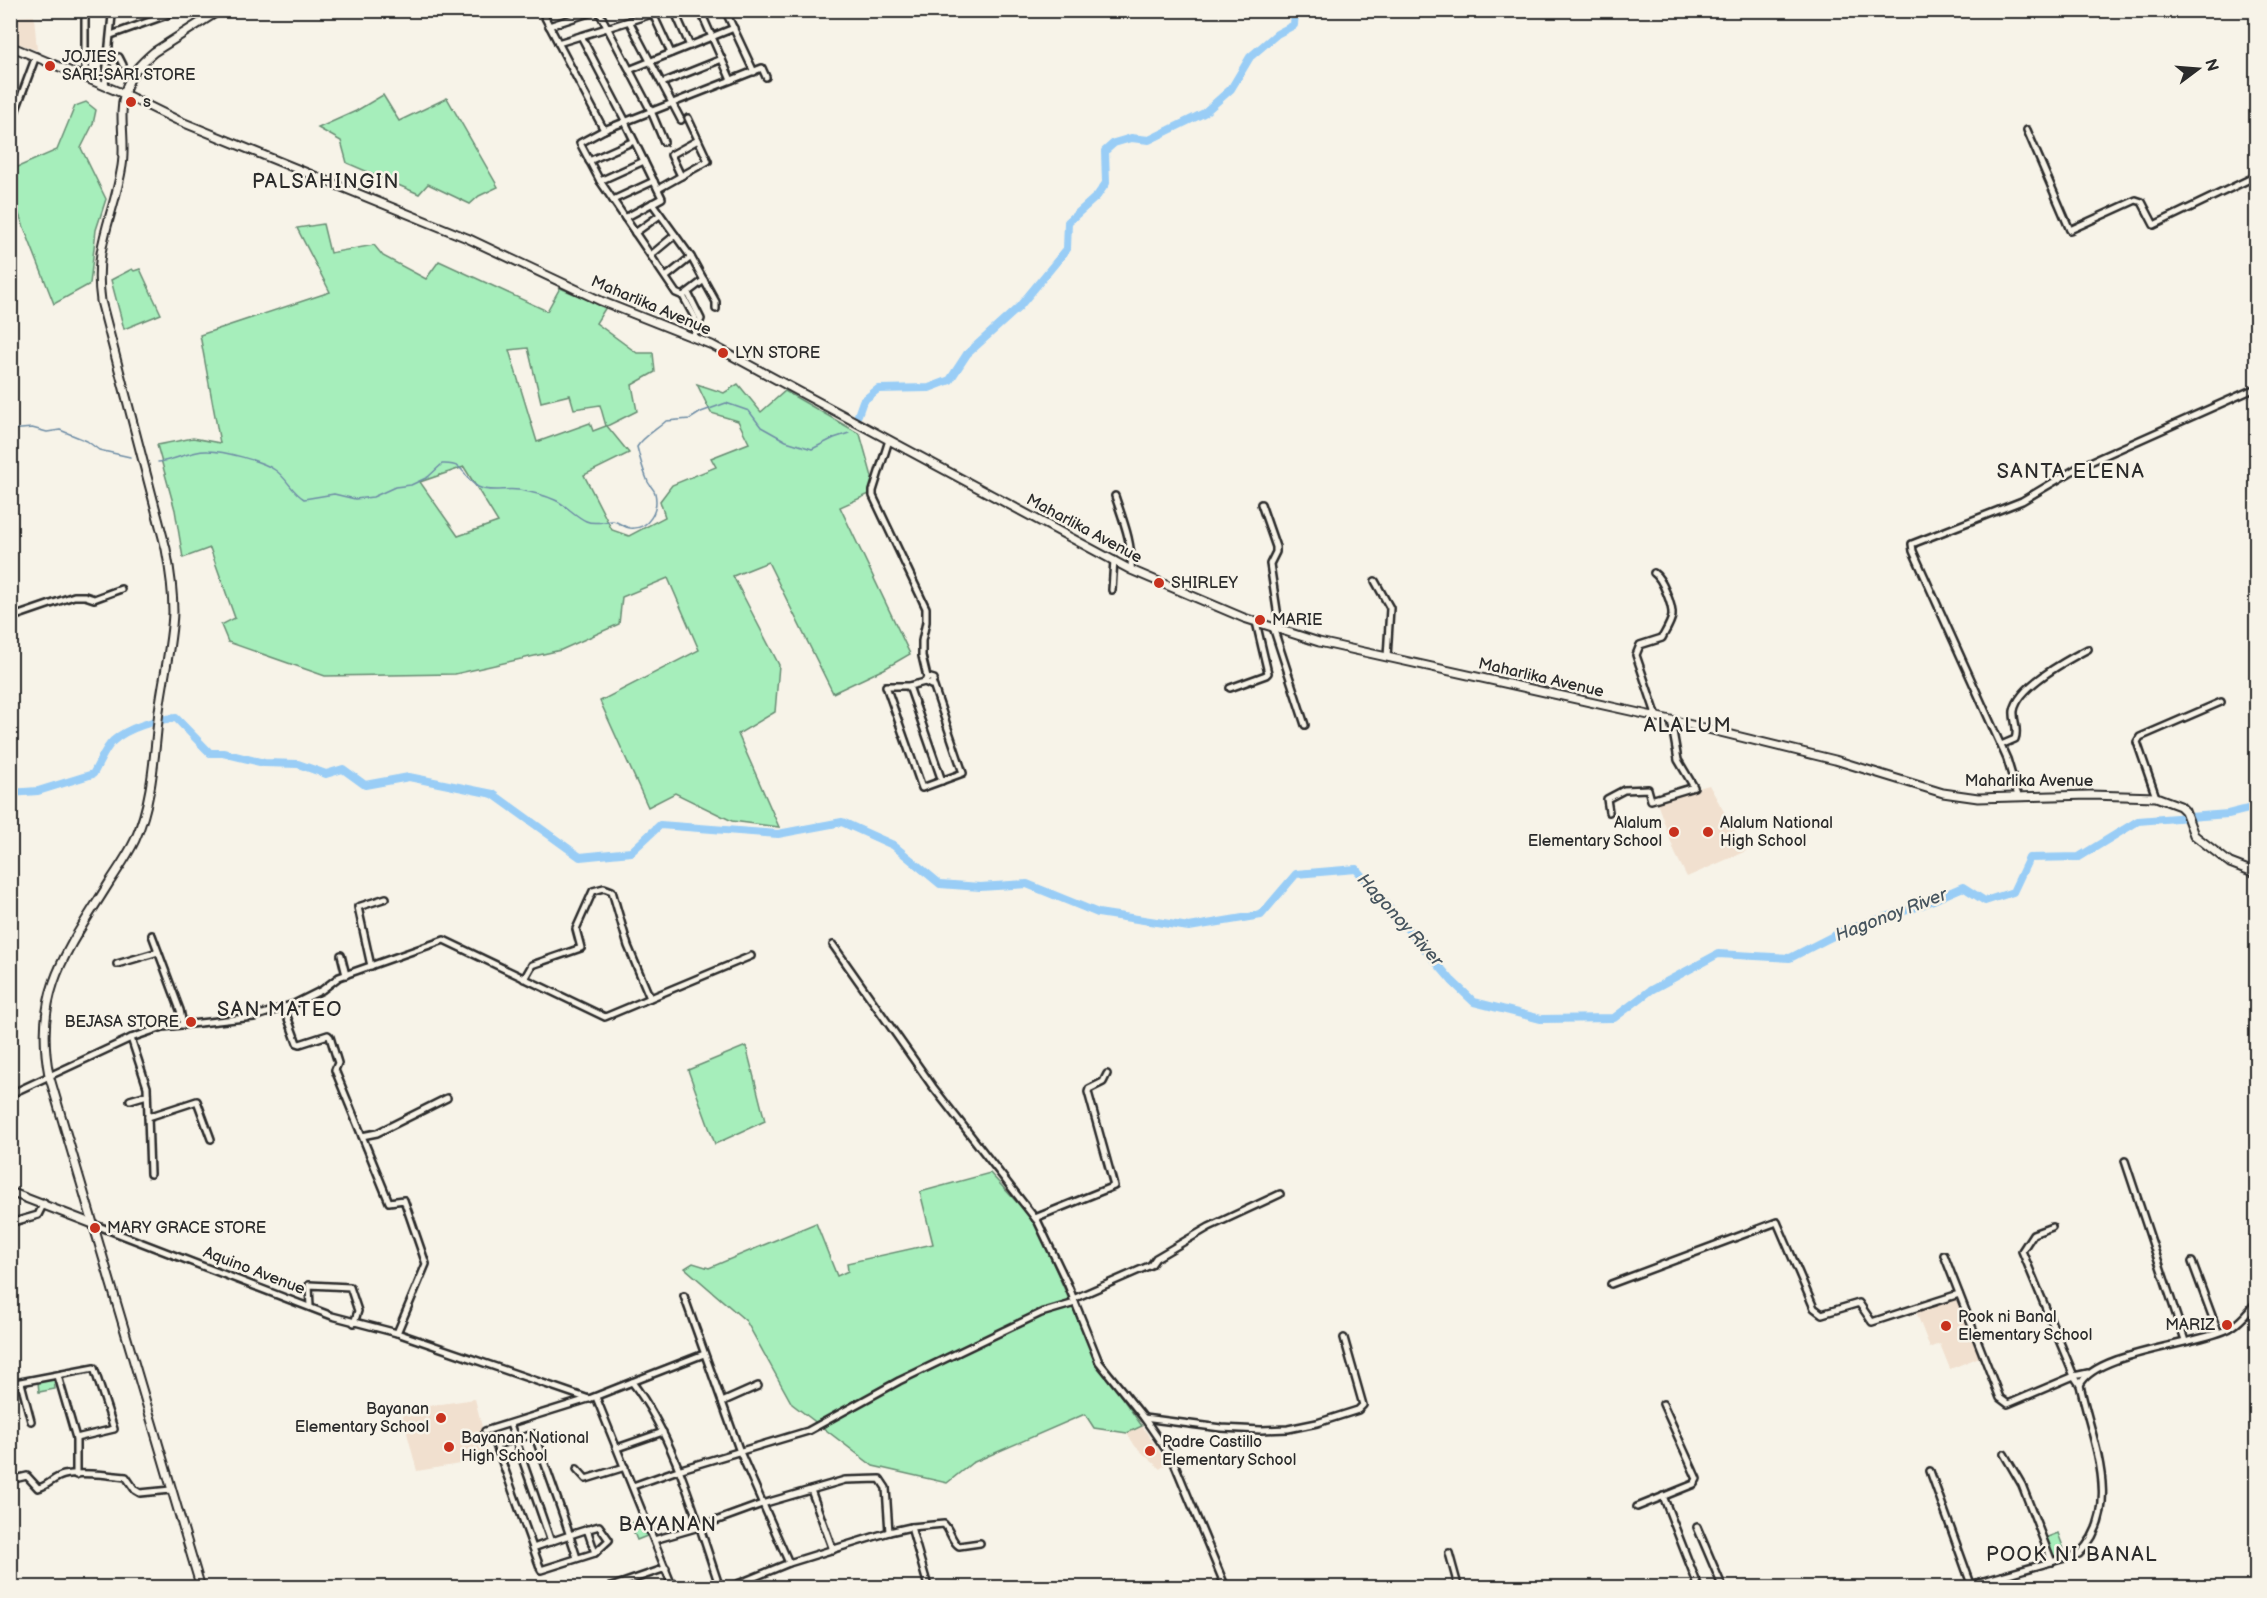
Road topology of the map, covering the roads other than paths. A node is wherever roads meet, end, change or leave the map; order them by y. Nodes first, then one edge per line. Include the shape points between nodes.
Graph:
1 (122, 10) edge
2 (220, 10) edge
3 (541, 10) edge
4 (598, 10) edge
5 (665, 10) edge
6 (674, 10) edge
7 (700, 10) edge
8 (725, 10) edge
9 (178, 11) edge
10 (653, 14) junction
11 (85, 19) dead end
12 (629, 21) junction
13 (549, 26) junction
14 (607, 28) junction
15 (734, 28) junction
16 (111, 35) junction
17 (581, 36) junction
18 (712, 37) junction
19 (558, 43) junction
20 (10, 46) edge
21 (690, 46) junction
22 (671, 53) junction
23 (36, 56) junction
24 (722, 59) junction
25 (108, 60) junction
26 (651, 61) junction
27 (123, 65) dead end
28 (629, 70) junction
29 (754, 72) junction
30 (85, 77) junction
31 (766, 77) dead end
32 (731, 80) junction
33 (662, 82) junction
34 (105, 86) junction
35 (124, 94) junction
36 (673, 102) junction
37 (651, 111) junction
38 (688, 118) dead end
39 (681, 120) dead end
40 (625, 122) junction
41 (10, 126) edge
42 (604, 130) junction
43 (2027, 130) dead end
44 (698, 140) junction
45 (633, 141) junction
46 (664, 142) dead end
47 (589, 161) junction
48 (644, 161) junction
49 (681, 176) junction
50 (2256, 180) edge
51 (654, 181) junction
52 (600, 182) junction
53 (658, 189) junction
54 (613, 200) junction
55 (652, 203) junction
56 (660, 215) junction
57 (625, 218) junction
58 (636, 233) junction
59 (675, 235) junction
60 (651, 255) junction
61 (691, 257) junction
62 (666, 277) junction
63 (704, 280) junction
64 (685, 295) junction
65 (716, 309) dead end
66 (693, 338) junction
67 (2256, 388) edge
68 (890, 440) junction
69 (1115, 496) dead end
70 (1261, 504) dead end
71 (1114, 560) junction
72 (1131, 570) junction
73 (1654, 573) dead end
74 (1375, 582) dead end
75 (121, 589) dead end
76 (1112, 590) dead end
77 (10, 618) edge
78 (1256, 622) junction
79 (1277, 629) junction
80 (2088, 650) dead end
81 (1387, 657) junction
82 (926, 680) junction
83 (909, 686) junction
84 (1230, 688) dead end
85 (2221, 702) dead end
86 (1657, 717) junction
87 (1671, 720) junction
88 (1305, 725) dead end
89 (2001, 745) junction
90 (942, 781) junction
91 (2018, 796) junction
92 (2156, 797) junction
93 (1610, 812) dead end
94 (2256, 873) edge
95 (386, 898) dead end
96 (152, 935) dead end
97 (833, 945) dead end
98 (158, 952) junction
99 (341, 955) dead end
100 (751, 956) dead end
101 (117, 964) dead end
102 (371, 966) junction
103 (346, 975) junction
104 (525, 979) junction
105 (650, 998) junction
106 (284, 1008) junction
107 (183, 1025) junction
108 (131, 1038) junction
109 (1107, 1074) dead end
110 (49, 1075) junction
111 (147, 1095) junction
112 (10, 1096) edge
113 (447, 1098) dead end
114 (130, 1100) dead end
115 (148, 1117) junction
116 (10, 1119) edge
117 (10, 1126) edge
118 (362, 1136) junction
119 (211, 1139) dead end
120 (2125, 1161) dead end
121 (150, 1174) dead end
122 (10, 1192) edge
123 (1280, 1194) dead end
124 (44, 1203) junction
125 (1035, 1218) junction
126 (10, 1223) edge
127 (93, 1224) junction
128 (2052, 1227) dead end
129 (1944, 1255) dead end
130 (2192, 1262) dead end
131 (1611, 1284) dead end
132 (1959, 1294) junction
133 (684, 1296) dead end
134 (1074, 1301) junction
135 (2256, 1302) edge
136 (310, 1307) junction
137 (354, 1323) junction
138 (2218, 1332) junction
139 (397, 1333) junction
140 (1344, 1338) dead end
141 (2185, 1341) junction
142 (704, 1354) junction
143 (2090, 1373) junction
144 (58, 1376) junction
145 (2074, 1376) junction
146 (632, 1382) junction
147 (21, 1383) junction
148 (10, 1384) edge
149 (2080, 1385) junction
150 (758, 1386) dead end
151 (593, 1398) junction
152 (722, 1402) junction
153 (1663, 1404) dead end
154 (1144, 1418) junction
155 (32, 1421) dead end
156 (510, 1424) junction
157 (485, 1431) dead end
158 (663, 1432) junction
159 (76, 1438) junction
160 (515, 1440) junction
161 (617, 1448) junction
162 (740, 1452) junction
163 (2004, 1454) dead end
164 (625, 1467) junction
165 (577, 1469) dead end
166 (678, 1470) junction
167 (1930, 1471) dead end
168 (76, 1475) junction
169 (10, 1480) edge
170 (633, 1486) junction
171 (171, 1490) junction
172 (811, 1490) junction
173 (1663, 1496) junction
174 (762, 1504) junction
175 (1637, 1507) dead end
176 (699, 1527) junction
177 (911, 1527) junction
178 (1697, 1527) dead end
179 (586, 1529) junction
180 (890, 1532) junction
181 (570, 1535) junction
182 (654, 1540) junction
183 (551, 1542) junction
184 (980, 1543) dead end
185 (533, 1548) junction
186 (833, 1550) junction
187 (595, 1553) junction
188 (1449, 1553) dead end
189 (577, 1558) junction
190 (2052, 1562) junction
191 (789, 1563) junction
192 (666, 1568) junction
193 (1985, 1580) junction
194 (927, 1583) dead end
195 (1971, 1584) junction
196 (201, 1587) edge
197 (608, 1587) edge
198 (673, 1587) edge
199 (720, 1587) edge
200 (728, 1587) edge
201 (1226, 1587) edge
202 (1457, 1587) edge
203 (1699, 1587) edge
204 (1723, 1587) edge
205 (1959, 1587) edge
206 (1988, 1587) edge

1 - 16 street via 112,15
2 - 35 main road via 144,60 131,76
3 - 13 street
4 - 13 street
4 - 14 street
5 - 10 street
6 - 21 street
7 - 18 street
8 - 15 street
9 - 16 street
10 - 12 street
10 - 22 street
11 - 30 street
12 - 14 street
12 - 26 street
13 - 19 street
14 - 17 street
14 - 28 street
15 - 18 street
15 - 29 street
16 - 25 street
17 - 19 street
17 - 40 street
18 - 21 street
18 - 24 street
19 - 42 street
20 - 23 main road, Maharlika Avenue
21 - 22 street
22 - 26 street
23 - 30 main road, Maharlika Avenue
23 - 41 street
24 - 32 street
24 - 33 street
25 - 27 street via 119,57
25 - 34 street
26 - 28 street
26 - 33 street
28 - 37 street
29 - 31 street via 762,68
29 - 32 street
30 - 34 main road, Maharlika Avenue
32 - 36 street
33 - 36 street
34 - 35 main road, Maharlika Avenue
35 - 66 main road, Maharlika Avenue via 177,120 467,238 601,301
35 - 110 main road via 122,167 103,234 98,284 169,563 173,615 148,803 134,842 54,978 44,1021
36 - 37 street
36 - 39 street
37 - 40 street
37 - 46 street
38 - 44 street
40 - 42 street
40 - 45 street
42 - 47 street via 580,143
43 - 50 street via 2070,230 2136,200 2142,202 2154,225 2252,178
44 - 49 street via 708,161
44 - 49 street via 670,155
45 - 47 street
45 - 48 street
47 - 52 street
48 - 51 street
48 - 52 street
49 - 53 street
51 - 53 street
51 - 54 street
52 - 54 street
53 - 55 street via 662,198
54 - 57 street
55 - 56 street
55 - 57 street
56 - 58 street
56 - 59 street
57 - 58 street
58 - 60 street
59 - 60 street
59 - 61 street
60 - 62 street
61 - 62 street
61 - 63 street
62 - 64 street via 676,293
63 - 64 street
63 - 65 street
64 - 66 street via 697,326
66 - 68 main road, Maharlika Avenue
67 - 89 street via 2079,467 2022,501 1912,544
68 - 71 main road, Maharlika Avenue
68 - 82 street via 873,496 926,608 922,648
69 - 72 street via 1126,528
70 - 79 street via 1276,547 1270,564
71 - 72 main road, Maharlika Avenue
71 - 76 street
72 - 78 main road, Maharlika Avenue
73 - 86 street via 1664,587 1672,615 1662,638 1640,645 1636,655
74 - 81 street via 1390,608
75 - 77 street via 94,599 74,596
78 - 79 main road, Maharlika Avenue
78 - 84 street via 1268,673
79 - 81 main road, Maharlika Avenue
79 - 88 street
80 - 89 street via 2053,667 2022,694 2014,711 2015,739
81 - 86 main road, Maharlika Avenue
82 - 83 street
82 - 90 street via 929,686 933,684 963,773
83 - 90 street
83 - 90 street via 885,686 921,787
85 - 92 street via 2140,737 2137,742
86 - 87 main road, Maharlika Avenue
87 - 91 main road, Maharlika Avenue via 1835,760 1943,793 1978,798
87 - 93 street via 1678,760 1694,787 1651,800 1648,789 1624,790 1607,799
89 - 91 street
91 - 92 main road, Maharlika Avenue
92 - 94 main road, Maharlika Avenue via 2180,806 2194,835 2230,862
95 - 102 street via 358,907
96 - 98 street
97 - 125 street via 933,1087
98 - 101 street
98 - 107 street
99 - 103 street
100 - 105 street
102 - 103 street
102 - 104 street via 444,940
103 - 106 street
104 - 105 street via 604,1017
104 - 105 street via 532,965 581,948 576,929 593,891 604,888 612,891 628,946
106 - 107 street via 254,1017
106 - 118 street via 297,1043 330,1037 338,1063 335,1070
107 - 108 street
108 - 110 street
108 - 111 street
109 - 125 street via 1103,1082 1088,1092 1114,1186
110 - 112 street
110 - 127 main road
111 - 114 street
111 - 115 street
113 - 118 street via 377,1133
115 - 119 street via 197,1101
115 - 121 street
116 - 117 street
118 - 139 street via 388,1202 404,1200 426,1264
120 - 141 street
122 - 124 main road, Aquino Avenue
123 - 134 street via 1209,1227 1156,1258 1151,1265
124 - 126 street via 38,1215
124 - 127 main road, Aquino Avenue
125 - 134 street
127 - 136 street, Aquino Avenue
127 - 171 main road
128 - 145 street via 2033,1234 2022,1251
129 - 132 street
130 - 138 street
131 - 132 street via 1777,1222 1814,1308 1822,1314 1859,1304 1872,1322
132 - 145 street via 2003,1401 2008,1404
133 - 142 street
134 - 154 street via 1100,1362
134 - 162 street via 899,1381 808,1431
135 - 138 street via 2246,1315
136 - 137 street, Aquino Avenue
136 - 137 street via 309,1285 350,1287 358,1311
137 - 139 street, Aquino Avenue
138 - 141 street
139 - 151 street, Aquino Avenue
140 - 154 street via 1363,1405 1358,1410 1317,1423 1270,1430
141 - 143 street via 2117,1360
142 - 146 street
142 - 152 street
143 - 145 street
143 - 149 street
144 - 147 street
144 - 159 street
144 - 159 street via 94,1368 114,1429
145 - 149 street
146 - 151 street
146 - 158 street
147 - 148 street
147 - 155 street
149 - 190 street via 2098,1454 2103,1491 2100,1516 2087,1546 2079,1554
150 - 152 street
151 - 156 street
151 - 161 street
152 - 162 street
153 - 173 street via 1696,1479 1694,1484
154 - 201 street via 1173,1460
156 - 157 street
156 - 160 street
158 - 161 street
158 - 166 street
159 - 168 street
160 - 181 street via 534,1434
160 - 183 street
160 - 185 street via 496,1445
161 - 164 street
162 - 166 street
162 - 174 street
163 - 190 street via 2022,1485
164 - 165 street via 586,1479
164 - 170 street
166 - 170 street
166 - 176 street
167 - 195 street
168 - 169 street via 61,1475 38,1488 27,1476
168 - 171 street via 126,1477 140,1493
170 - 182 street
171 - 196 main road
172 - 174 street
172 - 180 street via 844,1480 880,1479 886,1488
172 - 186 street
173 - 175 street
173 - 203 street
174 - 176 street
174 - 191 street
176 - 182 street
176 - 199 street
177 - 180 street
177 - 184 street via 944,1524 959,1546
177 - 194 street
178 - 204 street
179 - 181 street
179 - 187 street
179 - 187 street via 599,1526 609,1540
180 - 186 street
181 - 183 street
181 - 189 street
182 - 192 street
183 - 185 street
185 - 189 street via 541,1570
186 - 191 street
187 - 189 street
188 - 202 street
190 - 193 street
191 - 200 street
192 - 197 street
192 - 198 street
193 - 195 street
193 - 206 street
195 - 205 street

